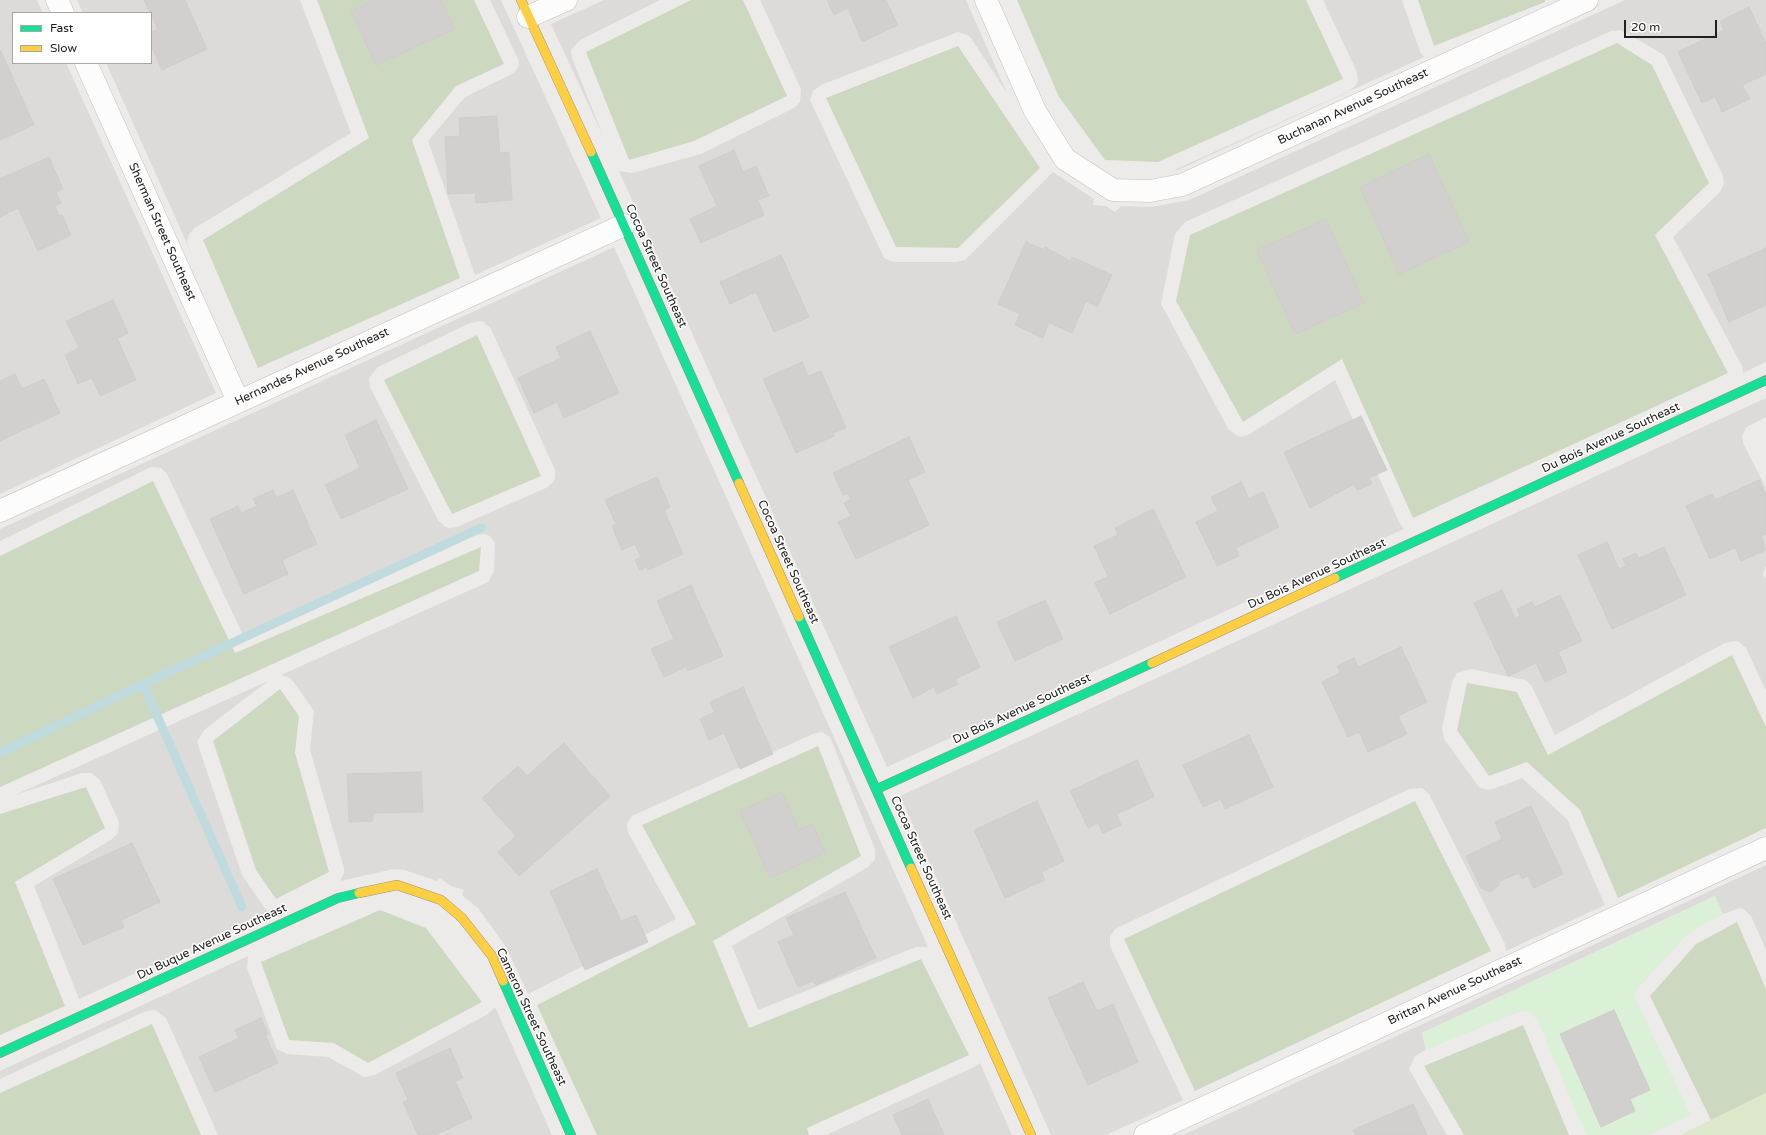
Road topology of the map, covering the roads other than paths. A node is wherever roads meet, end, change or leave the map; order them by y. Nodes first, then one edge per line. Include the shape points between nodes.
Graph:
1 (57, 0) edge
2 (566, 0) edge
3 (986, 0) edge
4 (1587, 0) edge
5 (524, 9) edge
6 (63, 12) edge
7 (86, 64) edge
8 (624, 225) junction
9 (1766, 380) edge
10 (238, 400) junction
11 (0, 511) edge
12 (877, 789) junction
13 (1766, 848) edge
14 (441, 900) joint
15 (0, 1053) edge
16 (571, 1135) edge
17 (1031, 1135) edge
18 (1145, 1135) edge

1 - 6 street
2 - 5 street
3 - 4 street, Buchanan Avenue Southeast via 1035,111 1064,159 1113,190 1150,191 1182,185
5 - 8 street, Cocoa Street Southeast
7 - 10 street, Sherman Street Southeast
8 - 10 street, Hernandes Avenue Southeast
8 - 12 street, Cocoa Street Southeast
9 - 12 street, Du Bois Avenue Southeast
10 - 11 street, Hernandes Avenue Southeast
12 - 17 street, Cocoa Street Southeast
13 - 18 street, Brittan Avenue Southeast
14 - 15 street, Du Buque Avenue Southeast via 397,885 338,898
14 - 16 street, Cameron Street Southeast via 462,918 492,956

